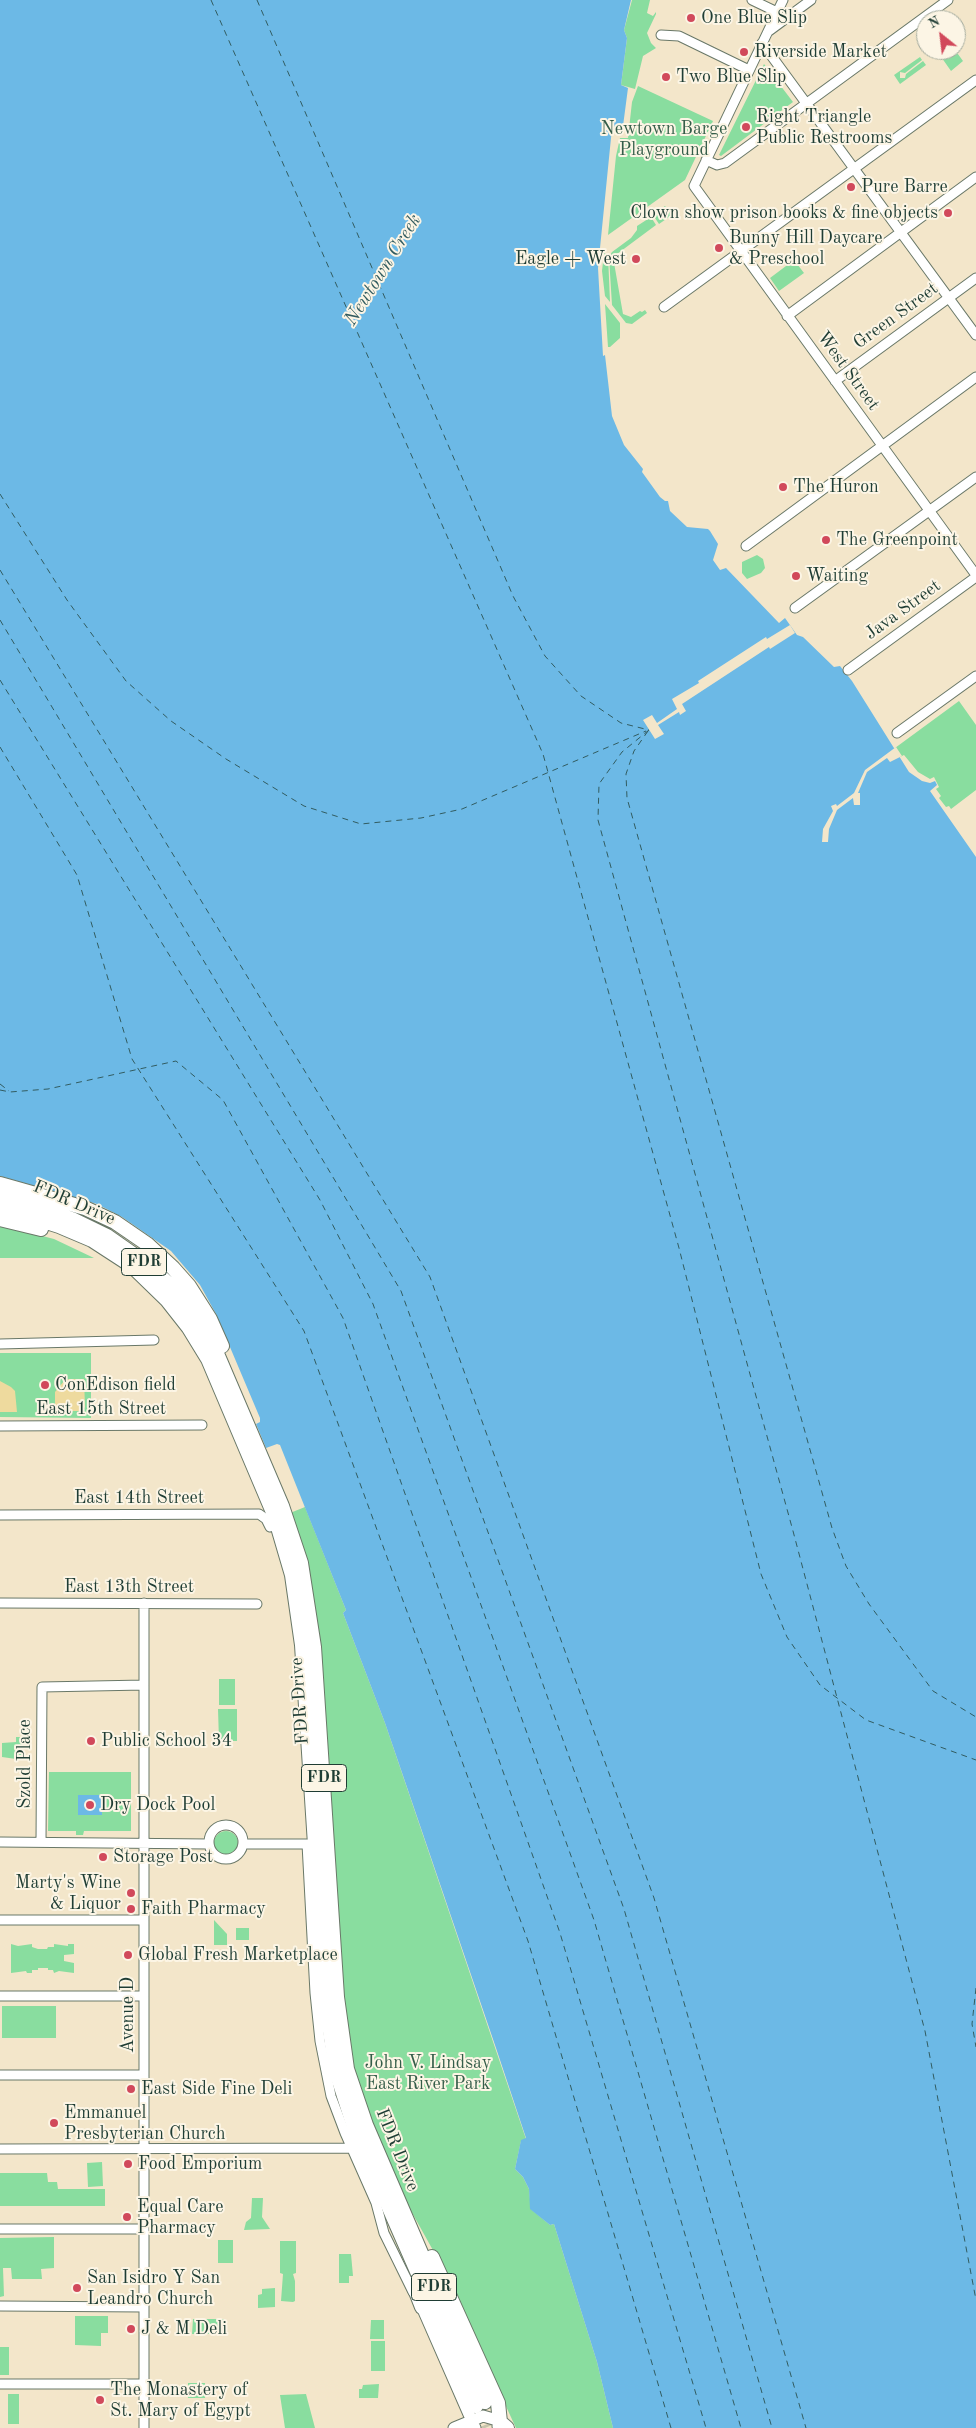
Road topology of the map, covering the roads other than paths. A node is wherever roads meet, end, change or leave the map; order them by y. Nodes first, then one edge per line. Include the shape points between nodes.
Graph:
1 (752, 0) edge
2 (812, 0) edge
3 (948, 0) edge
4 (782, 1) edge
5 (797, 10) junction
6 (777, 12) junction
7 (768, 32) junction
8 (661, 35) dead end
9 (762, 42) junction
10 (749, 70) junction
11 (976, 80) edge
12 (807, 103) junction
13 (706, 160) junction
14 (854, 169) junction
15 (976, 177) edge
16 (901, 232) junction
17 (740, 252) junction
18 (976, 278) edge
19 (949, 298) junction
20 (664, 307) dead end
21 (787, 316) junction
22 (976, 336) edge
23 (976, 377) edge
24 (835, 381) junction
25 (882, 446) junction
26 (976, 477) edge
27 (929, 511) junction
28 (746, 546) dead end
29 (976, 576) edge
30 (795, 608) dead end
31 (848, 670) dead end
32 (976, 676) edge
33 (897, 733) dead end
34 (0, 1184) edge
35 (0, 1194) edge
36 (0, 1207) edge
37 (0, 1219) edge
38 (81, 1235) junction
39 (154, 1340) dead end
40 (0, 1344) edge
41 (235, 1392) junction
42 (0, 1426) edge
43 (202, 1426) dead end
44 (0, 1515) edge
45 (270, 1527) dead end
46 (0, 1603) edge
47 (144, 1603) junction
48 (257, 1604) dead end
49 (144, 1686) junction
50 (0, 1842) edge
51 (41, 1842) junction
52 (143, 1843) junction
53 (209, 1844) junction
54 (243, 1844) junction
55 (0, 1920) edge
56 (144, 1920) junction
57 (0, 1996) edge
58 (144, 1996) junction
59 (0, 2075) edge
60 (144, 2075) junction
61 (351, 2148) junction
62 (144, 2149) junction
63 (0, 2150) edge
64 (385, 2171) junction
65 (384, 2198) junction
66 (0, 2228) edge
67 (144, 2228) junction
68 (0, 2306) edge
69 (144, 2307) junction
70 (422, 2307) junction
71 (0, 2384) edge
72 (144, 2384) junction
73 (473, 2424) edge
74 (501, 2426) edge
75 (144, 2428) edge
76 (454, 2428) edge

1 - 6 street
2 - 5 street
3 - 12 street
4 - 5 street via 790,9
4 - 6 street
5 - 7 street
6 - 7 street
7 - 9 street
8 - 10 street via 679,36
9 - 10 street
9 - 12 street
10 - 13 street
11 - 14 street
12 - 13 street via 725,162 717,165
12 - 14 street
13 - 17 street, West Street via 694,186
14 - 16 street
14 - 17 street
15 - 16 street
16 - 19 street
16 - 21 street
17 - 20 street
17 - 21 street, West Street
18 - 19 street, Green Street
19 - 22 street
19 - 24 street, Green Street
21 - 24 street, West Street
23 - 25 street
24 - 25 street, West Street
25 - 27 street, West Street
25 - 28 street
26 - 27 street
27 - 29 street, West Street
27 - 30 street
29 - 31 street, Java Street
32 - 33 street
34 - 41 highway via 96,1213 126,1229 157,1252 189,1286 210,1319 225,1354
35 - 41 highway, FDR Drive / FDR via 86,1225 118,1242 147,1264 174,1289 197,1318
36 - 38 highway, FDR Drive / FDR
37 - 38 highway
38 - 65 highway, FDR Drive / FDR via 142,1274 190,1328 224,1395 283,1540 294,1585 305,1670 329,2036 350,2119
39 - 40 street
41 - 64 highway, FDR Drive / FDR via 287,1517 303,1576 317,1672 340,2028 354,2092
42 - 43 street, East 15th Street
44 - 45 street, East 14th Street via 259,1514
46 - 47 street, East 13th Street
47 - 48 street, East 13th Street
47 - 49 street, Avenue D
49 - 51 street, Szold Place via 43,1686
49 - 52 street, Avenue D
50 - 51 street
51 - 52 street
52 - 53 street
52 - 56 street, Avenue D
53 - 54 street via 216,1856 226,1859 235,1857
53 - 54 street via 213,1831 224,1826 236,1829
54 - 61 street via 307,1844 320,2041 332,2096
55 - 56 street
56 - 58 street, Avenue D
57 - 58 street
58 - 60 street, Avenue D
59 - 60 street
60 - 62 street, Avenue D
61 - 62 street
61 - 70 street via 376,2203 384,2233
62 - 63 street
62 - 67 street, Avenue D
64 - 65 highway, FDR Drive / FDR via 481,2404
64 - 74 highway via 423,2239 458,2314 498,2403
65 - 70 highway via 392,2233
66 - 67 street
67 - 69 street, Avenue D
68 - 69 street
69 - 72 street, Avenue D
70 - 73 main road
71 - 72 street
72 - 75 street, Avenue D
73 - 74 main road via 487,2416
73 - 76 main road

